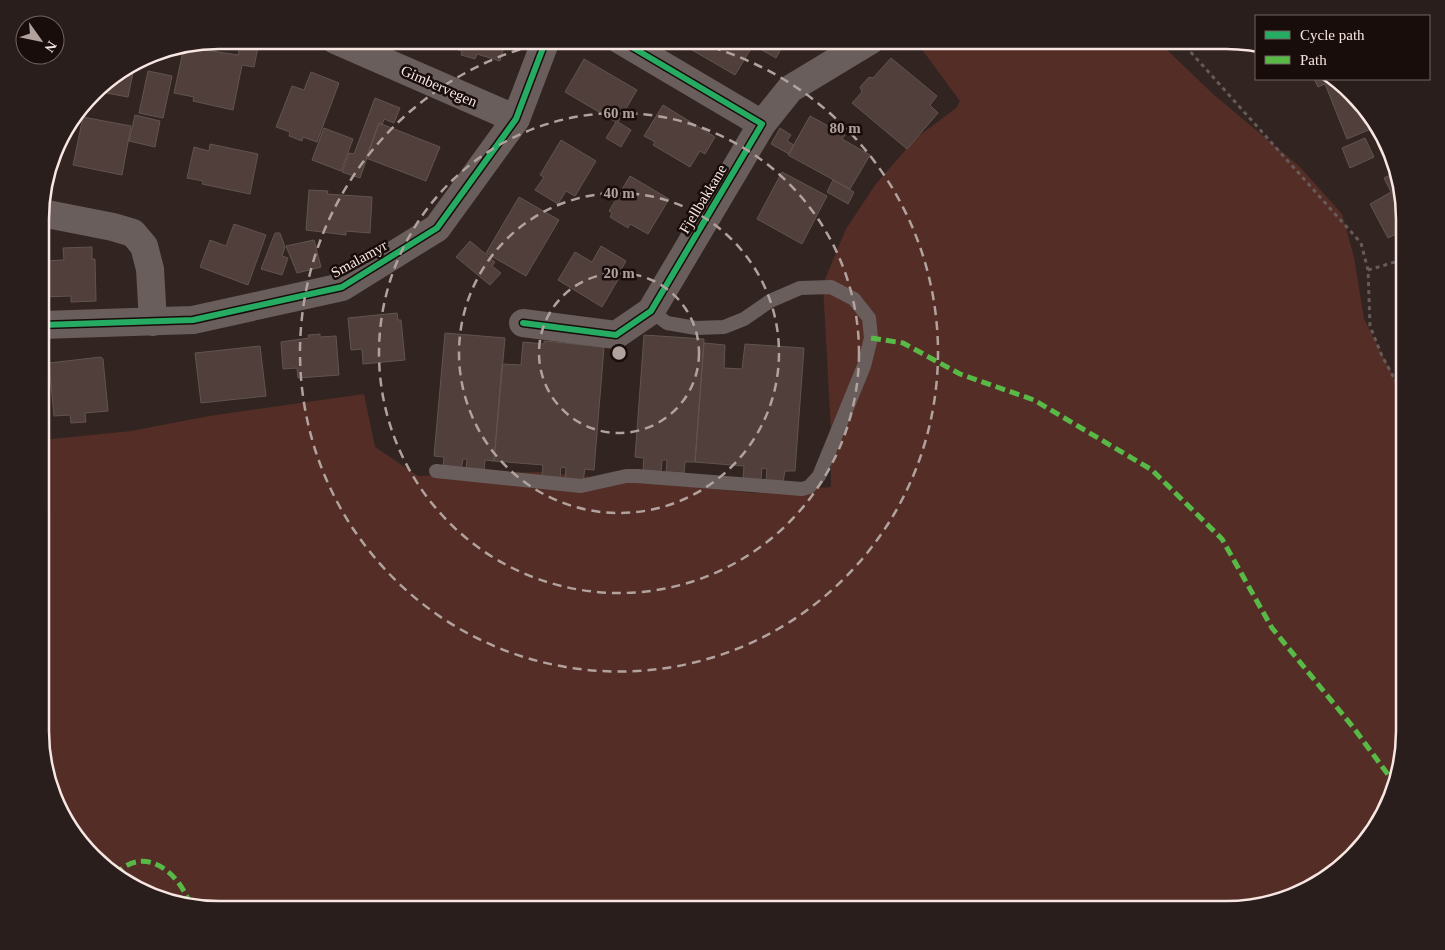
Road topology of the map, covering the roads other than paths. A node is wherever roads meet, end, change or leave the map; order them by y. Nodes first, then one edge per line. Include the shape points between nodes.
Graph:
1 (356, 49) edge
2 (543, 49) edge
3 (635, 49) edge
4 (856, 49) edge
5 (516, 119) junction
6 (762, 124) junction
7 (49, 214) edge
8 (651, 311) junction
9 (152, 322) junction
10 (523, 323) dead end
11 (49, 325) edge
12 (436, 471) dead end

1 - 5 street, Gimbervegen
2 - 5 street, Smalamyr
3 - 6 street
4 - 6 street, Fjellbakkane via 790,89
5 - 9 street, Smalamyr via 436,228 342,287 193,320
6 - 8 street, Fjellbakkane
7 - 9 street via 132,233 144,246 150,269
8 - 10 street, Fjellbakkane via 616,335
8 - 12 lane via 667,323 696,328 724,327 800,288 831,286 854,299 869,318 871,338 819,476 809,487 637,476 581,486
9 - 11 street, Smalamyr

